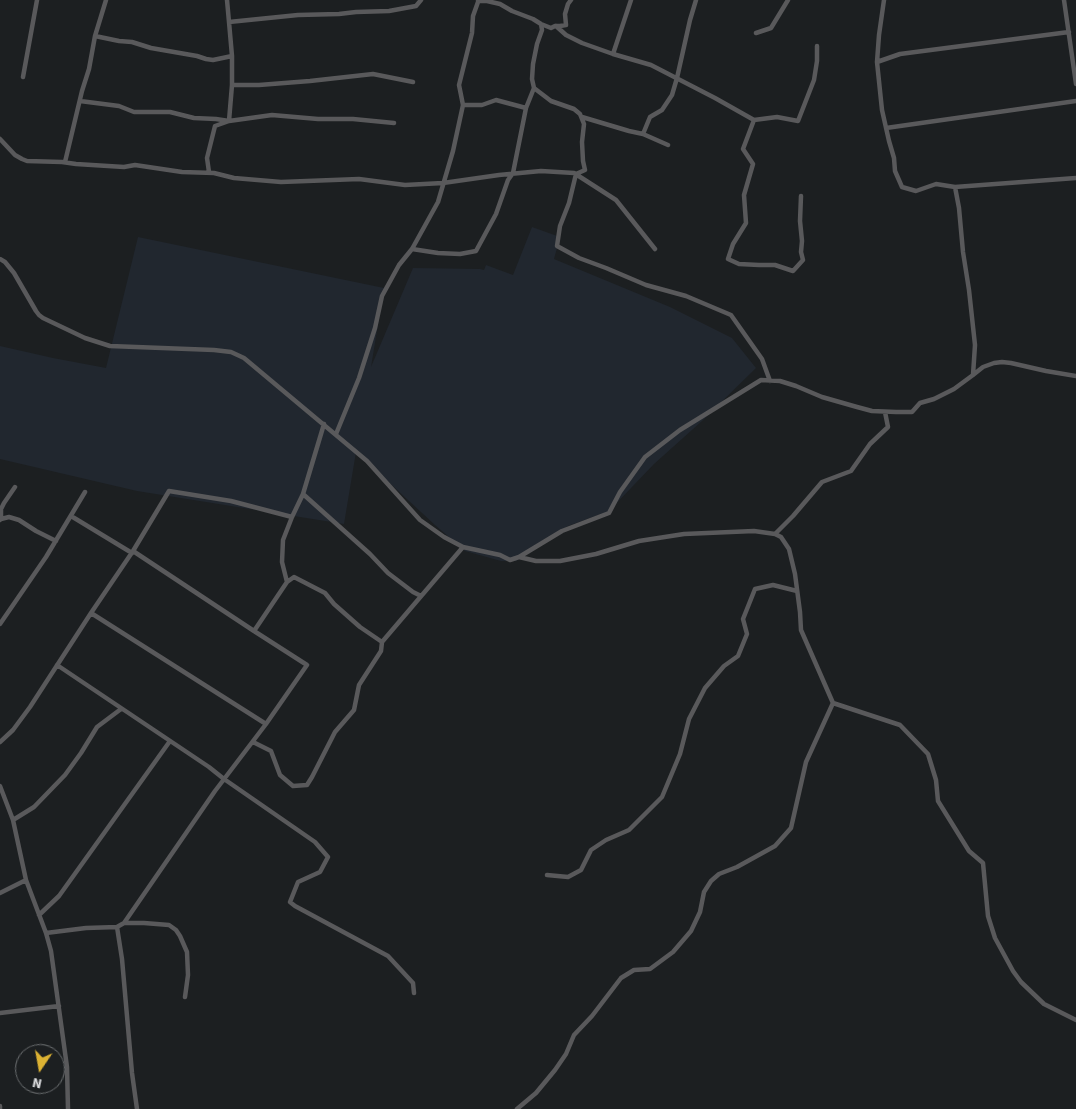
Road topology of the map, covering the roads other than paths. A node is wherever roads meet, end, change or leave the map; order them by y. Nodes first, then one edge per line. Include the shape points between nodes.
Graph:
1 (37, 0) edge
2 (106, 0) edge
3 (227, 0) edge
4 (421, 0) edge
5 (571, 0) edge
6 (631, 0) edge
7 (696, 0) edge
8 (788, 0) edge
9 (884, 0) edge
10 (1064, 0) edge
11 (477, 1) edge
12 (229, 22) junction
13 (541, 24) junction
14 (555, 26) junction
15 (1069, 32) junction
16 (756, 33) dead end
17 (95, 36) junction
18 (817, 46) dead end
19 (613, 54) junction
20 (232, 56) junction
21 (877, 62) junction
22 (23, 77) dead end
23 (677, 78) junction
24 (413, 82) dead end
25 (1076, 84) edge
26 (232, 85) junction
27 (534, 88) junction
28 (80, 100) junction
29 (1076, 101) edge
30 (463, 106) junction
31 (526, 108) junction
32 (582, 117) junction
33 (754, 120) junction
34 (229, 121) junction
35 (394, 123) dead end
36 (886, 128) junction
37 (643, 134) junction
38 (0, 139) edge
39 (668, 145) dead end
40 (65, 162) junction
41 (209, 172) junction
42 (514, 173) junction
43 (576, 174) junction
44 (1076, 178) edge
45 (443, 183) junction
46 (955, 187) junction
47 (801, 196) dead end
48 (412, 249) junction
49 (655, 249) dead end
50 (0, 259) edge
51 (974, 375) junction
52 (1076, 376) edge
53 (770, 381) junction
54 (885, 412) junction
55 (324, 424) junction
56 (336, 434) junction
57 (15, 488) dead end
58 (85, 492) dead end
59 (303, 494) junction
60 (71, 516) junction
61 (292, 517) junction
62 (0, 519) edge
63 (775, 534) junction
64 (56, 541) junction
65 (463, 547) junction
66 (132, 552) junction
67 (519, 557) junction
68 (287, 582) junction
69 (797, 591) junction
70 (421, 596) junction
71 (91, 613) junction
72 (0, 624) edge
73 (254, 630) junction
74 (382, 642) junction
75 (58, 665) junction
76 (833, 703) junction
77 (121, 708) junction
78 (266, 724) junction
79 (170, 741) junction
80 (0, 742) edge
81 (252, 742) junction
82 (224, 779) junction
83 (0, 786) edge
84 (13, 820) junction
85 (546, 875) dead end
86 (26, 880) junction
87 (0, 893) edge
88 (39, 915) junction
89 (124, 923) junction
90 (117, 927) junction
91 (46, 933) junction
92 (414, 993) dead end
93 (185, 997) dead end
94 (59, 1006) junction
95 (0, 1013) edge
96 (1076, 1020) edge
97 (68, 1109) edge
98 (137, 1109) edge
99 (517, 1109) edge

1 - 22 street
2 - 17 street
3 - 12 street
4 - 12 street via 416,6 389,11
5 - 14 street via 565,14 566,25
6 - 19 street
7 - 23 street
8 - 16 street via 771,28
9 - 21 street
10 - 15 street
11 - 13 street via 500,4
11 - 30 street via 459,85
12 - 20 street
13 - 14 street via 551,28
13 - 27 street via 533,64
14 - 19 street via 574,39
15 - 21 street via 900,54
15 - 25 street
17 - 20 street via 206,59
17 - 28 street
18 - 33 street via 814,80 798,122 777,118
19 - 23 street via 651,65
20 - 26 street
21 - 36 street
23 - 33 street
23 - 37 street via 672,95 662,110 650,117
24 - 26 street via 373,74
26 - 34 street
27 - 31 street
27 - 32 street via 551,102 574,109
28 - 34 street via 119,106 134,112 170,112
28 - 40 street
29 - 36 street
30 - 31 street via 496,100
30 - 45 street
31 - 42 street
32 - 37 street
32 - 43 street via 585,170
33 - 47 street via 743,149 753,164 744,195 746,223 728,259 739,264 775,265 793,271 803,260 800,252
34 - 35 street via 272,115
34 - 41 street via 215,126 207,158
36 - 46 street via 895,171 902,187 916,191 936,184
37 - 39 street
38 - 40 street via 27,161
40 - 41 street
41 - 45 street via 234,178 281,182 359,179 405,185
42 - 43 street
42 - 45 street
42 - 48 street via 476,251 460,254
43 - 49 street via 616,200
43 - 53 street via 557,246 646,285 686,296 731,315 762,359
44 - 46 street
45 - 48 street via 438,202
46 - 51 street via 975,345
48 - 56 street via 382,296 359,378
50 - 55 street via 14,273 43,318 110,346 214,350 237,354
51 - 52 street via 983,367 1002,362
51 - 54 street via 934,400 920,403 912,412
53 - 54 street via 780,381 822,397
53 - 67 street via 761,380 680,430 645,457 609,513 562,531
54 - 63 street via 888,427 870,444 851,471 822,482
55 - 56 street
55 - 59 street
56 - 65 street via 367,461 420,520
57 - 62 street via 1,509
58 - 60 street
59 - 61 street
59 - 70 street via 388,573
60 - 64 street
60 - 66 street
61 - 66 street via 231,501 169,491
61 - 68 street via 283,540 282,562
62 - 64 street via 19,520
63 - 67 street via 754,531 684,534 639,540 560,561
63 - 69 street via 789,549
64 - 72 street
65 - 67 street via 510,560
65 - 70 street
66 - 71 street
66 - 73 street
68 - 73 street
68 - 74 street via 294,577 325,593 360,627
69 - 76 street via 801,630
69 - 85 street via 773,585 755,589 743,619 747,634 738,656 704,688 689,719 680,754 662,797 629,830 591,850 581,870 568,877
70 - 74 street
71 - 75 street
71 - 78 street
73 - 78 street via 307,665
74 - 81 street via 381,651 359,685 354,710 335,732 307,785 293,786 280,775 271,751
75 - 77 street
75 - 80 street via 13,730
76 - 96 street via 900,725 928,754 938,801 969,851 983,863 988,916 1012,972 1044,1004
76 - 99 street via 806,762 791,828 775,846 711,881 691,931 673,952 650,969 634,970 621,978 574,1035 555,1070
77 - 79 street
77 - 84 street via 97,727 59,782 34,807
78 - 81 street
79 - 82 street
79 - 88 street via 59,896
81 - 82 street
82 - 89 street
82 - 92 street via 315,842 328,857 320,872 298,882 290,902 388,956 412,983
83 - 84 street
84 - 86 street
86 - 87 street
86 - 88 street
88 - 91 street
89 - 90 street
89 - 93 street via 169,925 176,930 187,952
90 - 91 street
90 - 98 street
91 - 94 street
94 - 95 street
94 - 97 street via 67,1068

